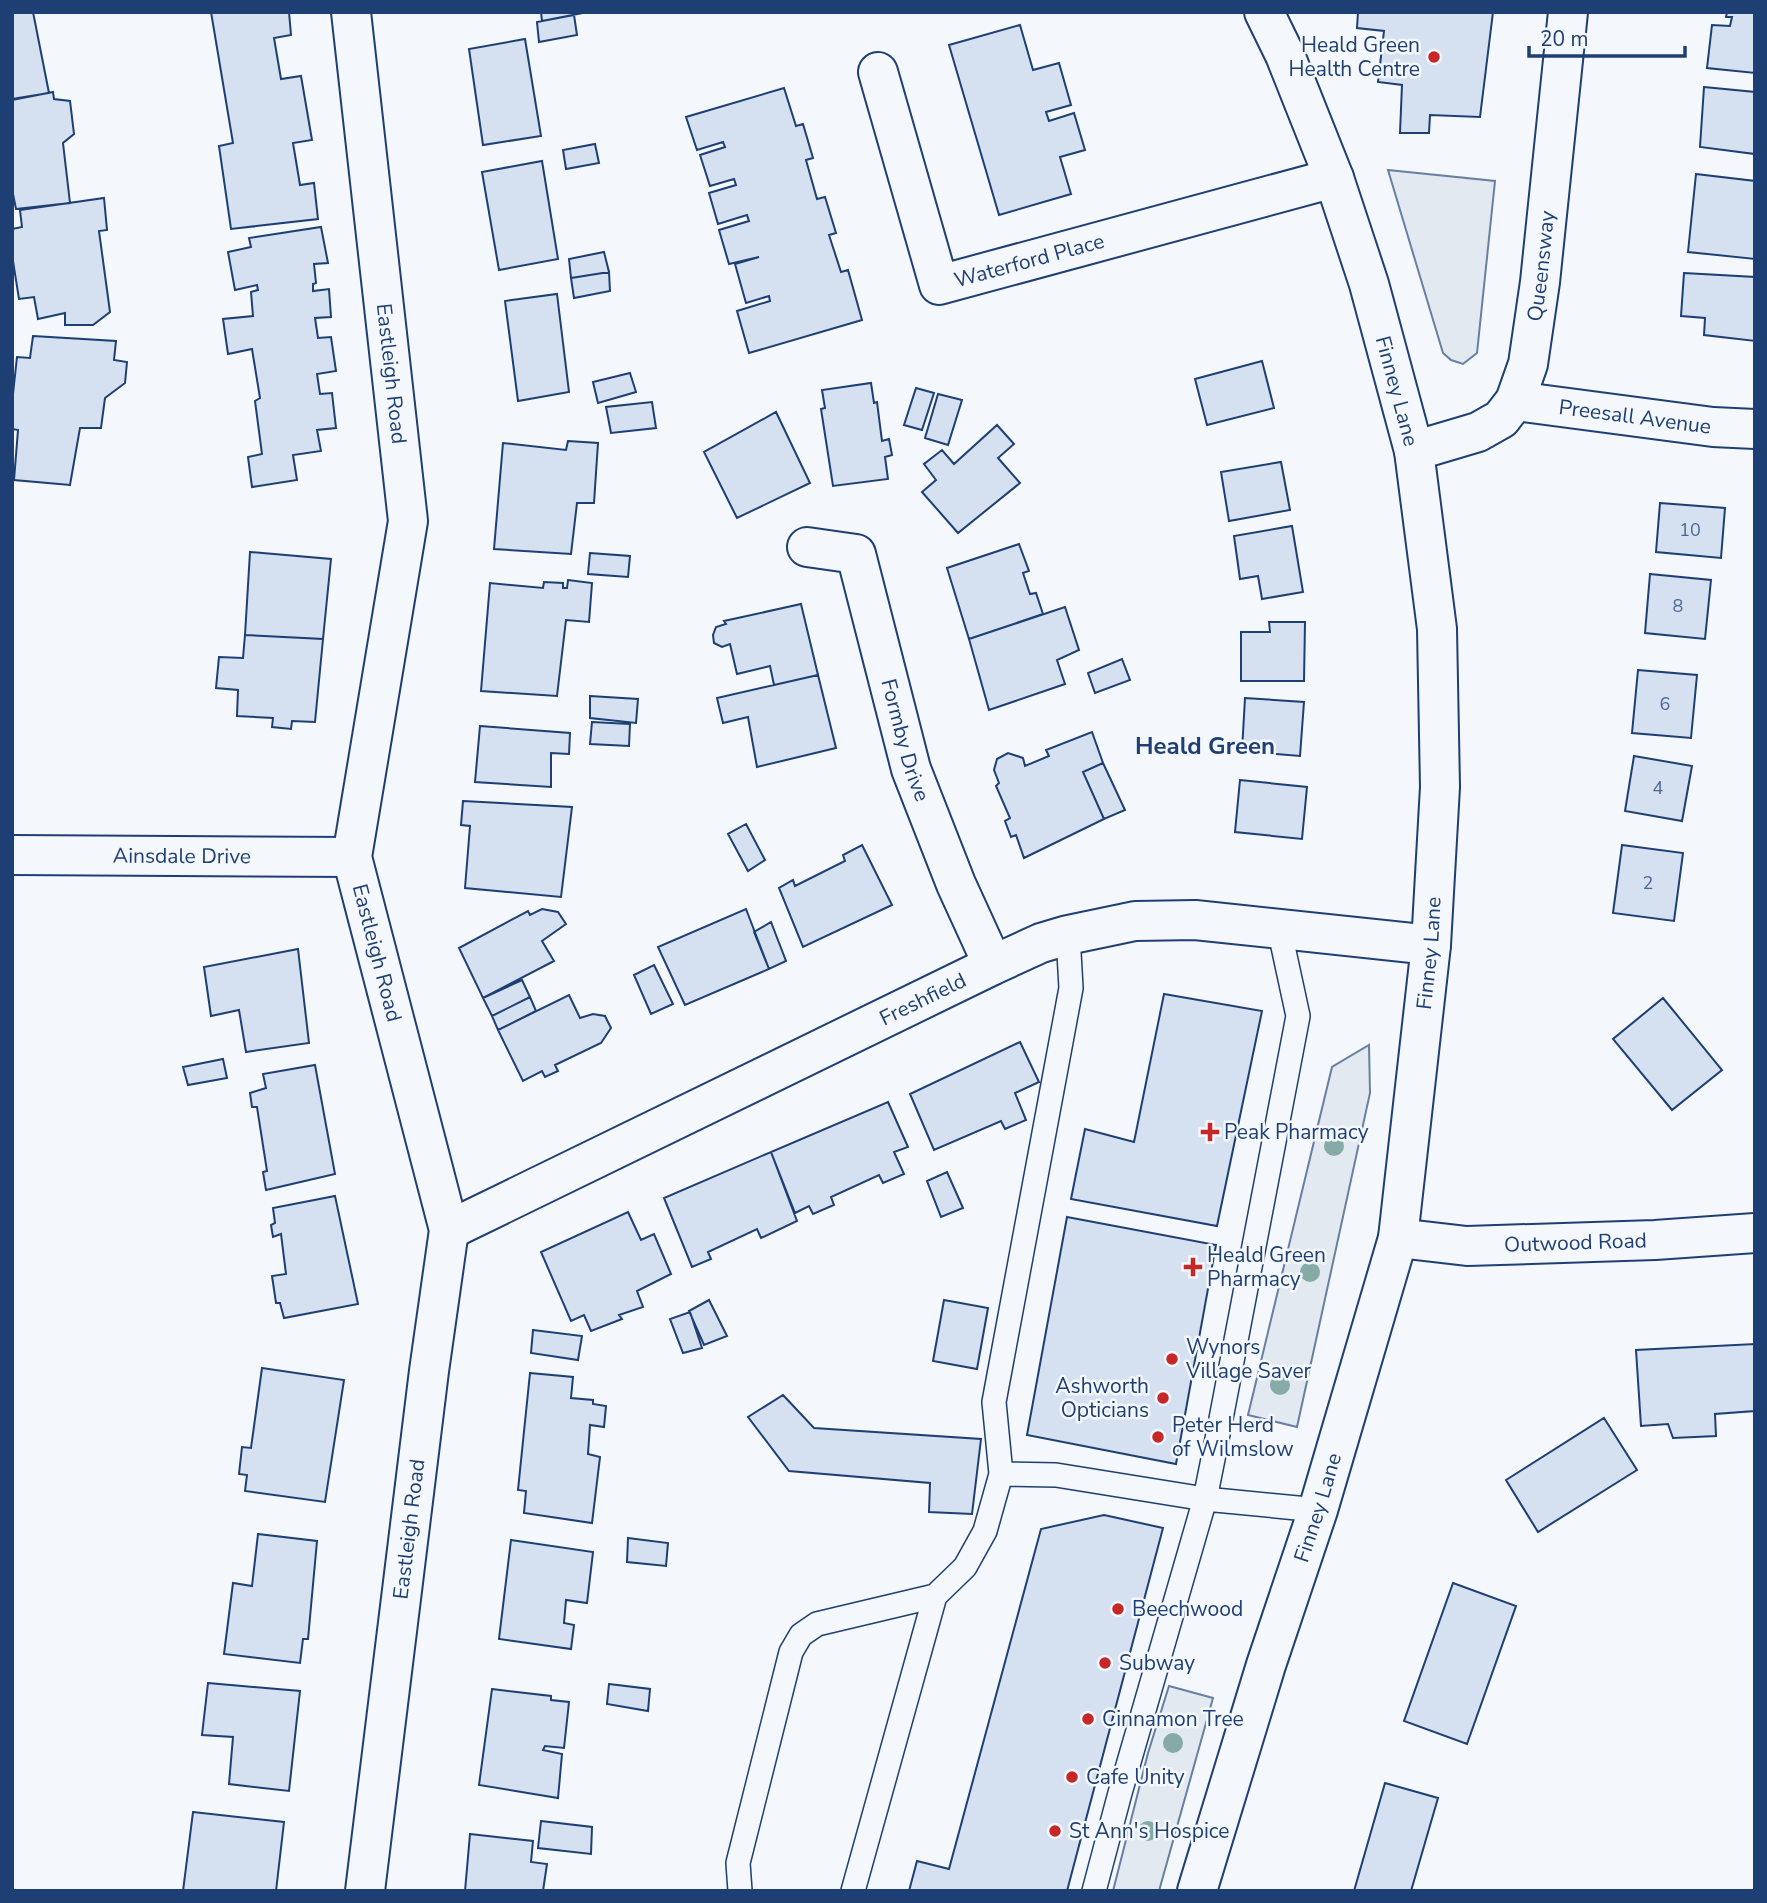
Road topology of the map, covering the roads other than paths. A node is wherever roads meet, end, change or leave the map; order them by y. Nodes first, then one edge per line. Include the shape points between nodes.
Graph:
1 (351, 12) edge
2 (1264, 12) edge
3 (1568, 12) edge
4 (878, 72) dead end
5 (1334, 178) junction
6 (1515, 401) junction
7 (1755, 429) edge
8 (1414, 451) junction
9 (807, 547) dead end
10 (12, 855) edge
11 (352, 857) junction
12 (1279, 928) junction
13 (1068, 935) junction
14 (1431, 945) junction
15 (993, 965) junction
16 (449, 1230) junction
17 (1755, 1233) edge
18 (1398, 1238) junction
19 (1001, 1474) junction
20 (1205, 1499) junction
21 (1318, 1510) junction
22 (935, 1595) junction
23 (365, 1891) edge
24 (740, 1891) edge
25 (853, 1891) edge
26 (1094, 1891) edge
27 (1197, 1891) edge

1 - 11 street, Eastleigh Road via 408,521
2 - 5 street, Finney Lane
3 - 6 street, Queensway via 1540,282 1528,364
4 - 5 street, Waterford Place via 939,285
5 - 8 street, Finney Lane
6 - 7 street, Preesall Avenue
6 - 8 street, Queensway via 1501,419 1478,432
8 - 14 street, Finney Lane via 1437,629 1440,787
9 - 15 street, Formby Drive via 856,554 911,769
10 - 11 street, Ainsdale Drive
11 - 16 street, Eastleigh Road
12 - 13 street, Freshfield via 1195,920 1135,921
12 - 14 street, Freshfield
12 - 20 lane via 1298,1016
13 - 15 street, Freshfield
13 - 19 lane via 1071,988 994,1402
14 - 18 street, Finney Lane
15 - 16 street, Freshfield
16 - 23 street, Eastleigh Road
17 - 18 street, Outwood Road via 1467,1247
18 - 21 street, Finney Lane
19 - 20 lane via 1056,1475
19 - 22 lane via 985,1531 965,1567
20 - 21 lane
20 - 26 lane
21 - 27 street, Finney Lane
22 - 24 lane via 817,1623 801,1635 791,1652 738,1863
22 - 25 lane

